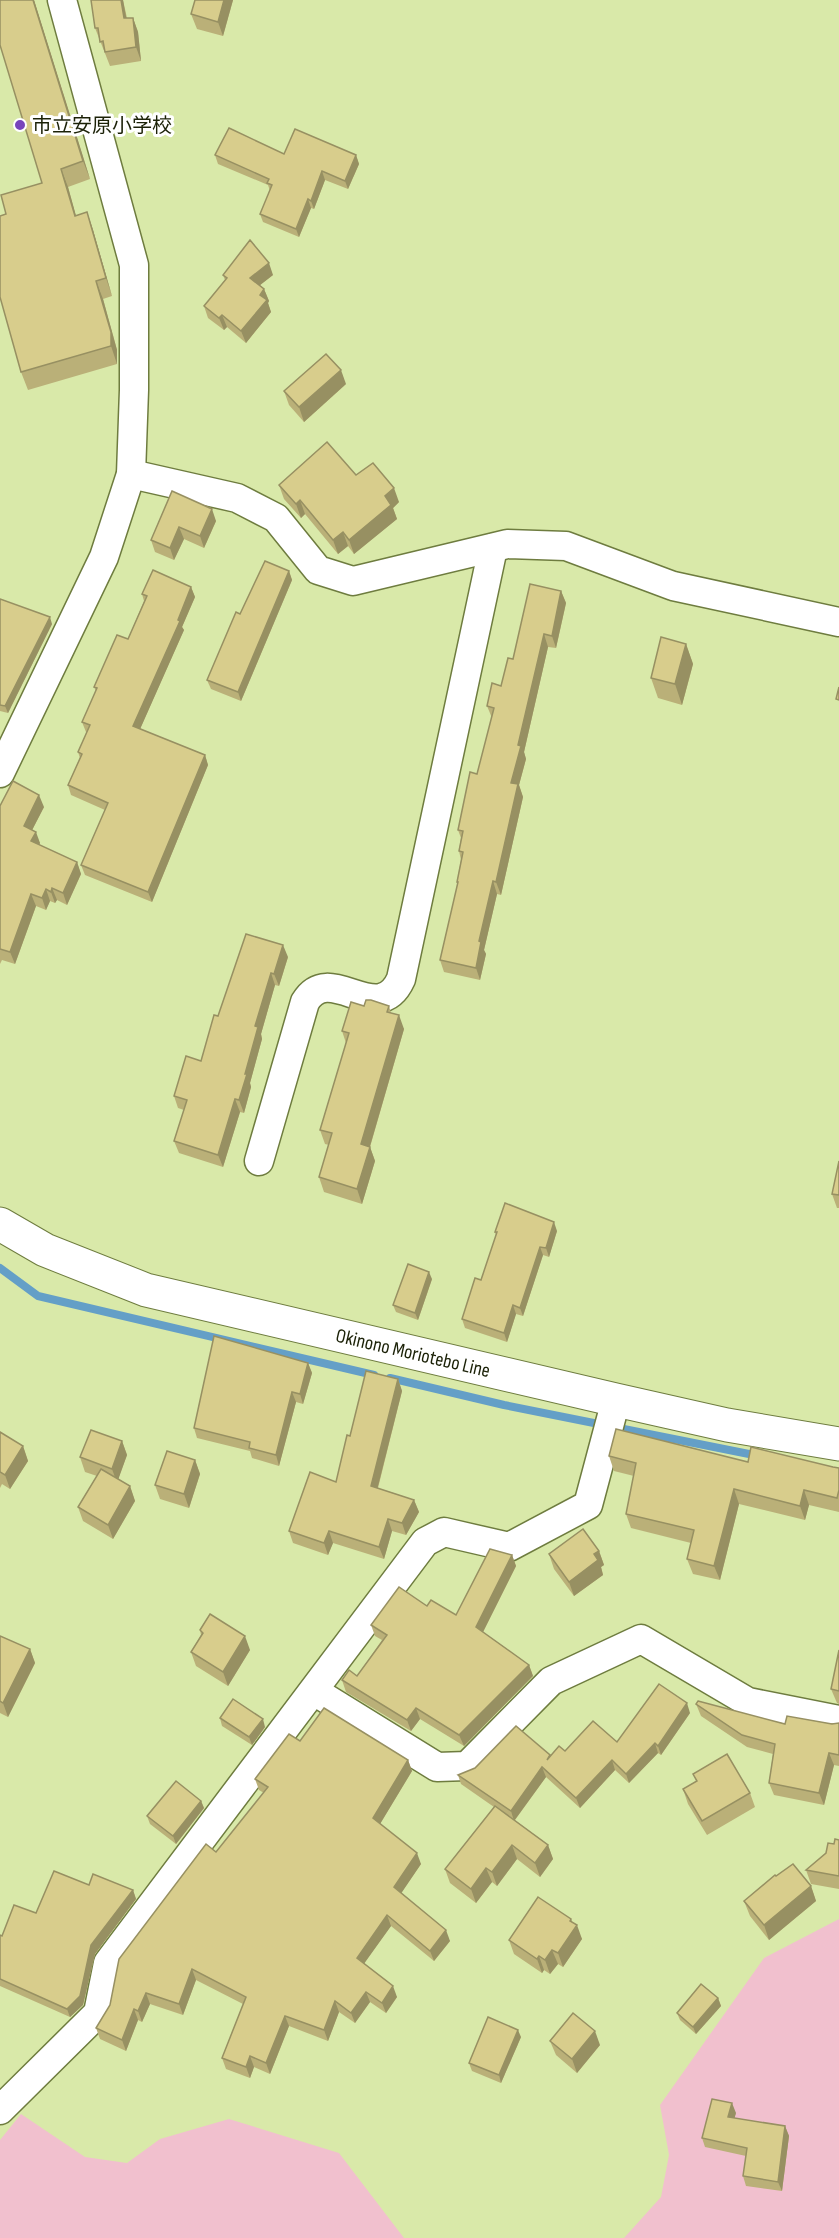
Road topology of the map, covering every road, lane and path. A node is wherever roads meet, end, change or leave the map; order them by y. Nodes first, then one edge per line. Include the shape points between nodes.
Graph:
1 (62, 0) edge
2 (131, 474) junction
3 (493, 548) junction
4 (839, 622) edge
5 (0, 772) edge
6 (259, 1161) dead end
7 (0, 1224) edge
8 (616, 1400) junction
9 (839, 1444) edge
10 (314, 1691) junction
11 (839, 1720) edge
12 (0, 2110) edge

1 - 2 street via 134,265
2 - 3 street via 237,498 276,518 318,570 353,580
2 - 5 street via 104,557
3 - 4 street via 507,544 566,546 673,586
3 - 6 street via 400,980 395,992 384,998 366,998 320,987 311,992
7 - 8 main road, Okinono Moriotebo Line via 45,1250 146,1290
8 - 9 main road, Okinono Moriotebo Line via 727,1425
8 - 10 street via 588,1505 509,1547 444,1532 425,1542
10 - 11 street via 437,1767 467,1766 551,1681 641,1639 748,1702
10 - 12 street via 108,1963 98,2013

